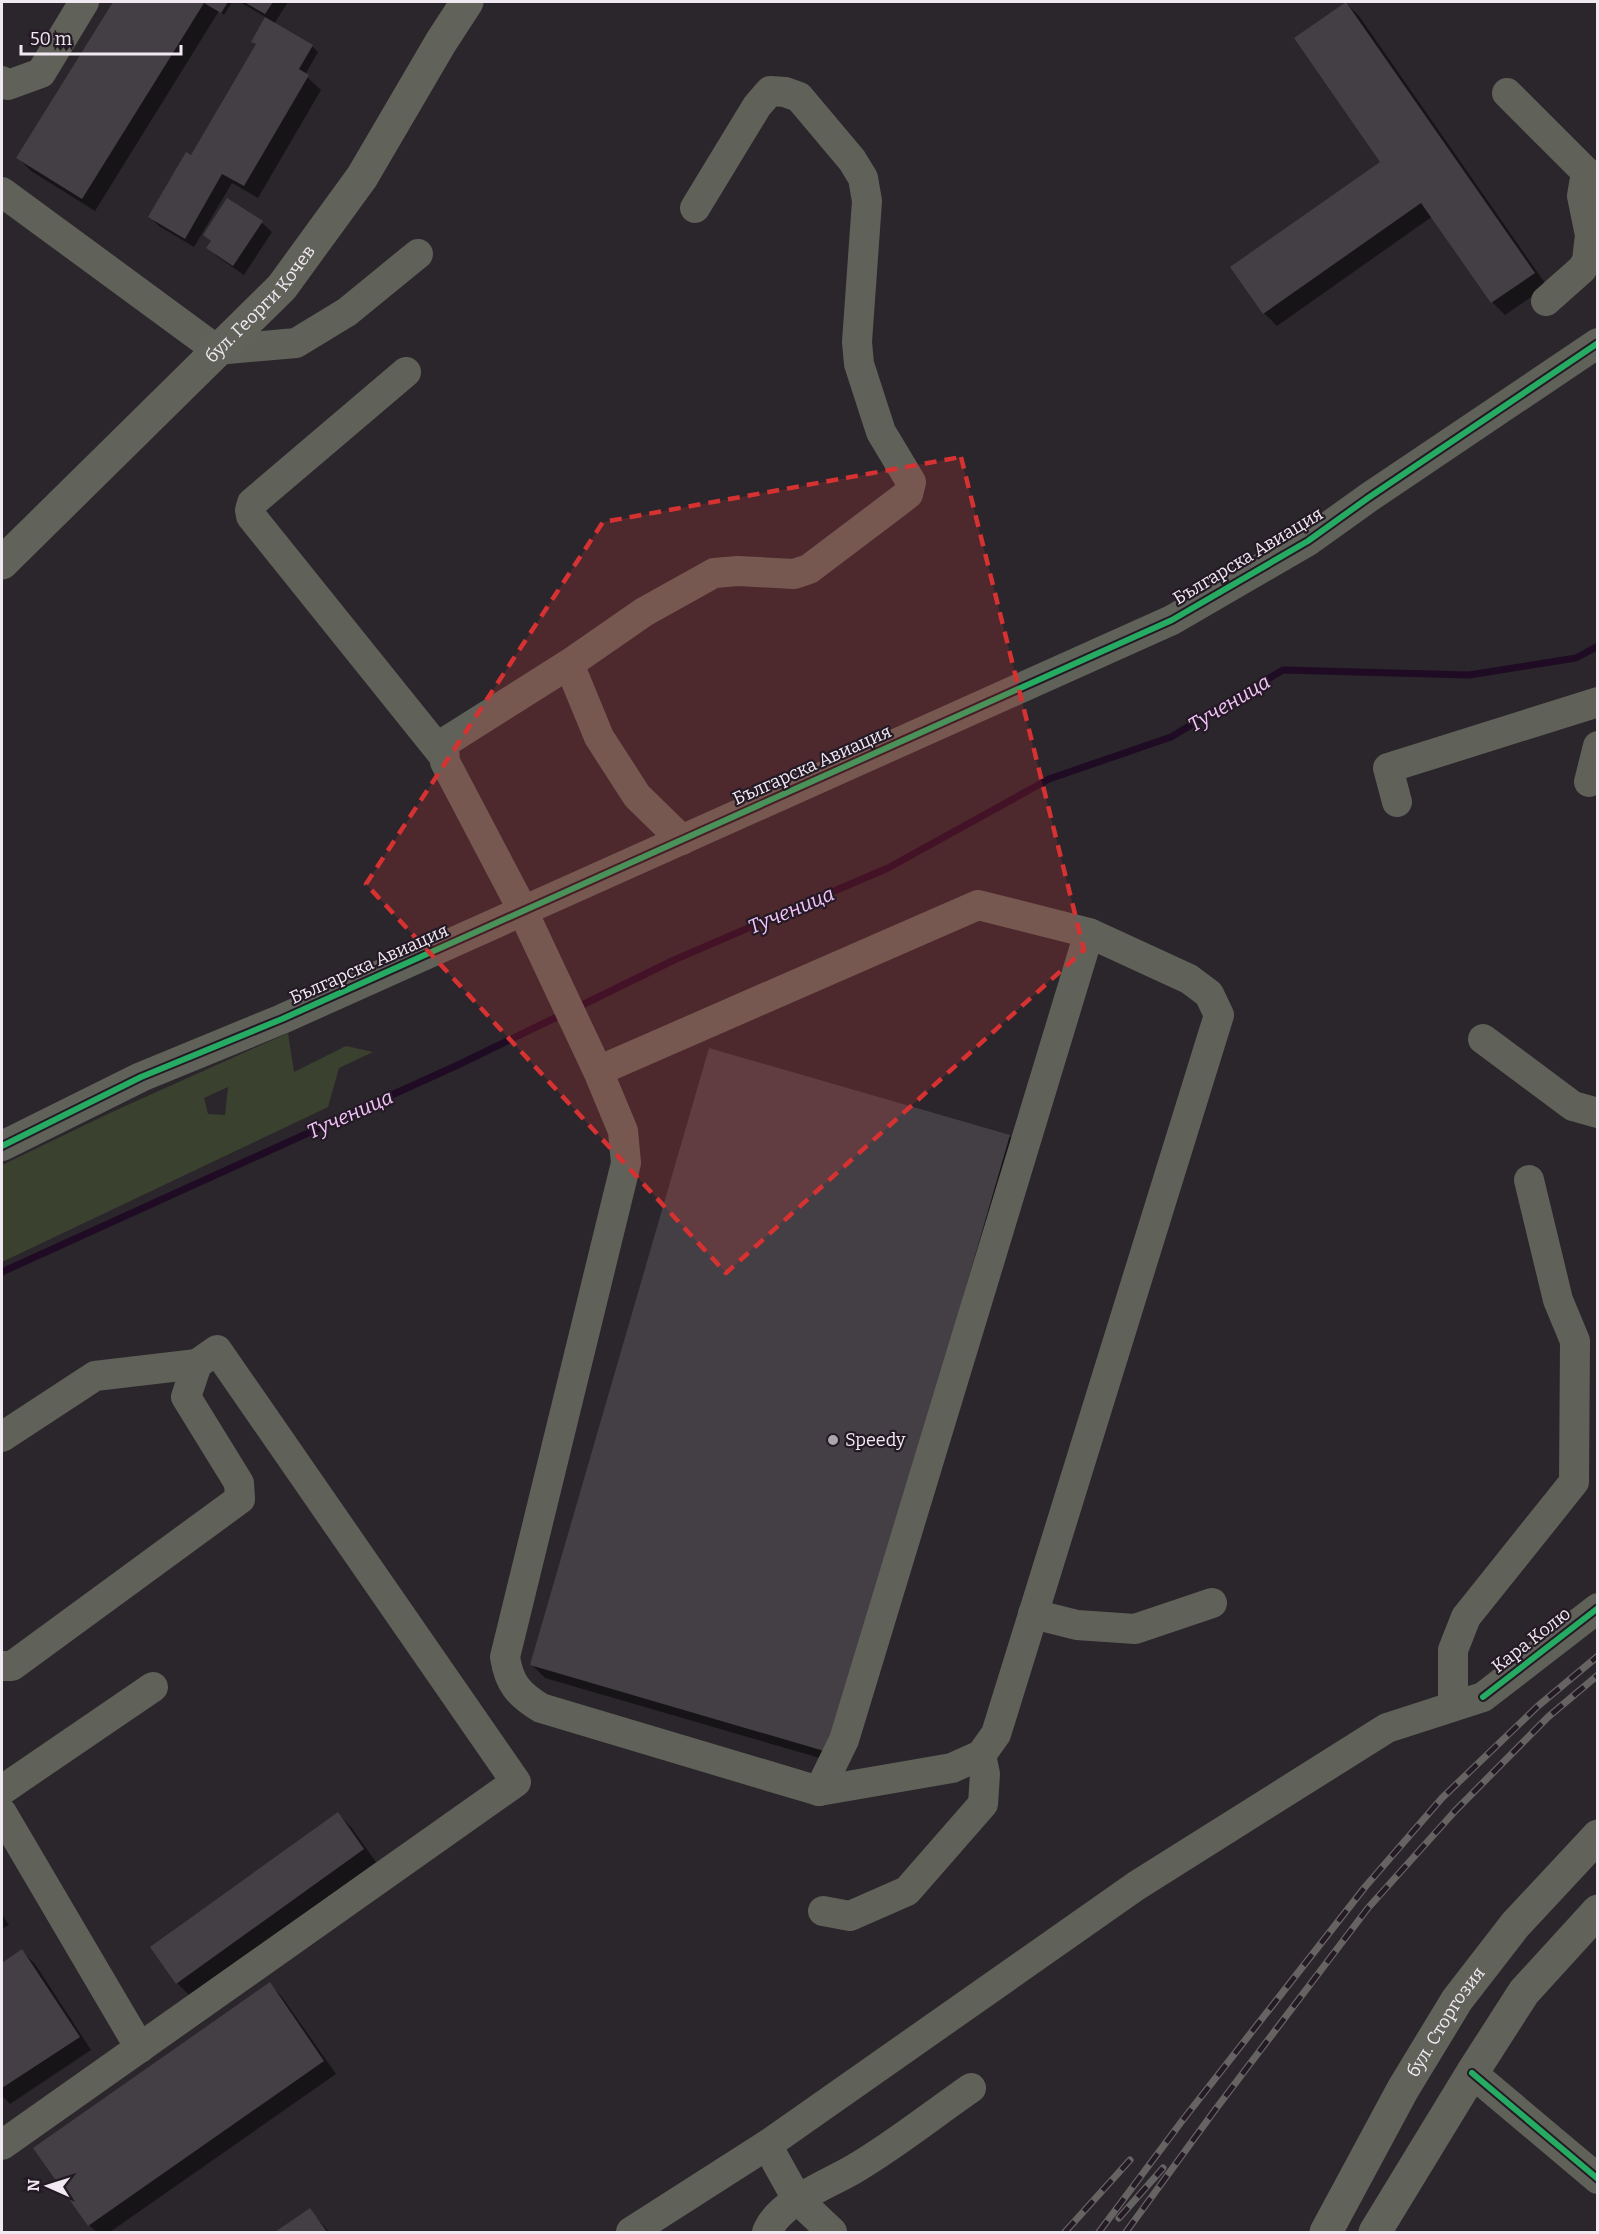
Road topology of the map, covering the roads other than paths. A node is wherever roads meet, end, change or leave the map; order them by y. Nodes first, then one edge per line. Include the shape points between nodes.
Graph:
1 (84, 2) edge
2 (467, 2) edge
3 (2, 81) edge
4 (1507, 93) dead end
5 (1592, 178) edge
6 (2, 192) edge
7 (695, 208) dead end
8 (418, 254) dead end
9 (1546, 301) dead end
10 (1598, 343) edge
11 (217, 350) junction
12 (406, 372) dead end
13 (2, 563) edge
14 (570, 664) junction
15 (1598, 702) edge
16 (1598, 746) edge
17 (443, 755) junction
18 (1588, 782) dead end
19 (1396, 802) dead end
20 (682, 840) junction
21 (523, 912) junction
22 (1089, 933) junction
23 (1483, 1039) dead end
24 (598, 1071) junction
25 (1598, 1113) edge
26 (2, 1146) edge
27 (1529, 1180) dead end
28 (197, 1364) junction
29 (2, 1437) edge
30 (1212, 1603) dead end
31 (1598, 1608) edge
32 (1033, 1614) junction
33 (2, 1666) edge
34 (153, 1688) dead end
35 (1453, 1706) junction
36 (981, 1755) junction
37 (2, 1790) edge
38 (819, 1791) junction
39 (2, 1813) edge
40 (1598, 1836) edge
41 (823, 1911) dead end
42 (1598, 1911) edge
43 (140, 2048) junction
44 (1472, 2073) junction
45 (971, 2088) dead end
46 (2, 2145) edge
47 (766, 2145) junction
48 (1598, 2179) edge
49 (797, 2199) junction
50 (631, 2232) edge
51 (767, 2232) edge
52 (832, 2232) edge
53 (1326, 2232) edge
54 (1375, 2232) edge

1 - 3 street via 40,73 8,85
2 - 11 main road, бул. Георги Кочев via 362,177 282,287
4 - 5 street
5 - 9 street via 1582,196 1590,235 1587,261
6 - 11 street
7 - 14 street via 770,91 799,97 852,160 863,178 867,201 857,342 859,364 881,432 911,482 908,494 809,569 794,574 714,573 644,612
8 - 11 street via 347,312 296,343
10 - 20 street, Българска Авиация via 1308,541 1172,620
11 - 13 main road, бул. Георги Кочев
12 - 17 street via 252,503 250,510
14 - 17 street via 447,741
14 - 20 street via 598,737 637,796
15 - 19 street via 1388,768
16 - 18 street
17 - 21 street
20 - 21 street, Българска Авиация
21 - 24 street
21 - 26 street, Българска Авиация via 141,1077
22 - 24 street via 978,905
22 - 32 street via 1189,979 1209,994 1219,1015
22 - 38 street via 844,1740
23 - 25 street via 1573,1106
24 - 38 street via 623,1131 626,1163 505,1657 508,1675 527,1699 541,1708
27 - 35 street via 1558,1300 1575,1341 1574,1482 1466,1617 1453,1650
28 - 29 street via 95,1376
28 - 33 street via 186,1396 239,1483 240,1499 12,1666
28 - 43 street via 217,1350 516,1782
30 - 32 street via 1135,1629 1077,1625
31 - 35 street, Кара Колю via 1483,1697
32 - 36 street via 996,1734
34 - 37 street
35 - 47 street via 1387,1728 1146,1880
36 - 38 street via 952,1768
36 - 41 street via 985,1774 983,1804 908,1891 850,1916
39 - 43 street
40 - 53 main road, бул. Сторгозия via 1515,1925 1457,2000
42 - 44 main road via 1524,1992
43 - 46 street
44 - 48 street
44 - 54 main road
45 - 49 street via 855,2169
47 - 49 street
47 - 50 street
49 - 51 street
49 - 52 street

